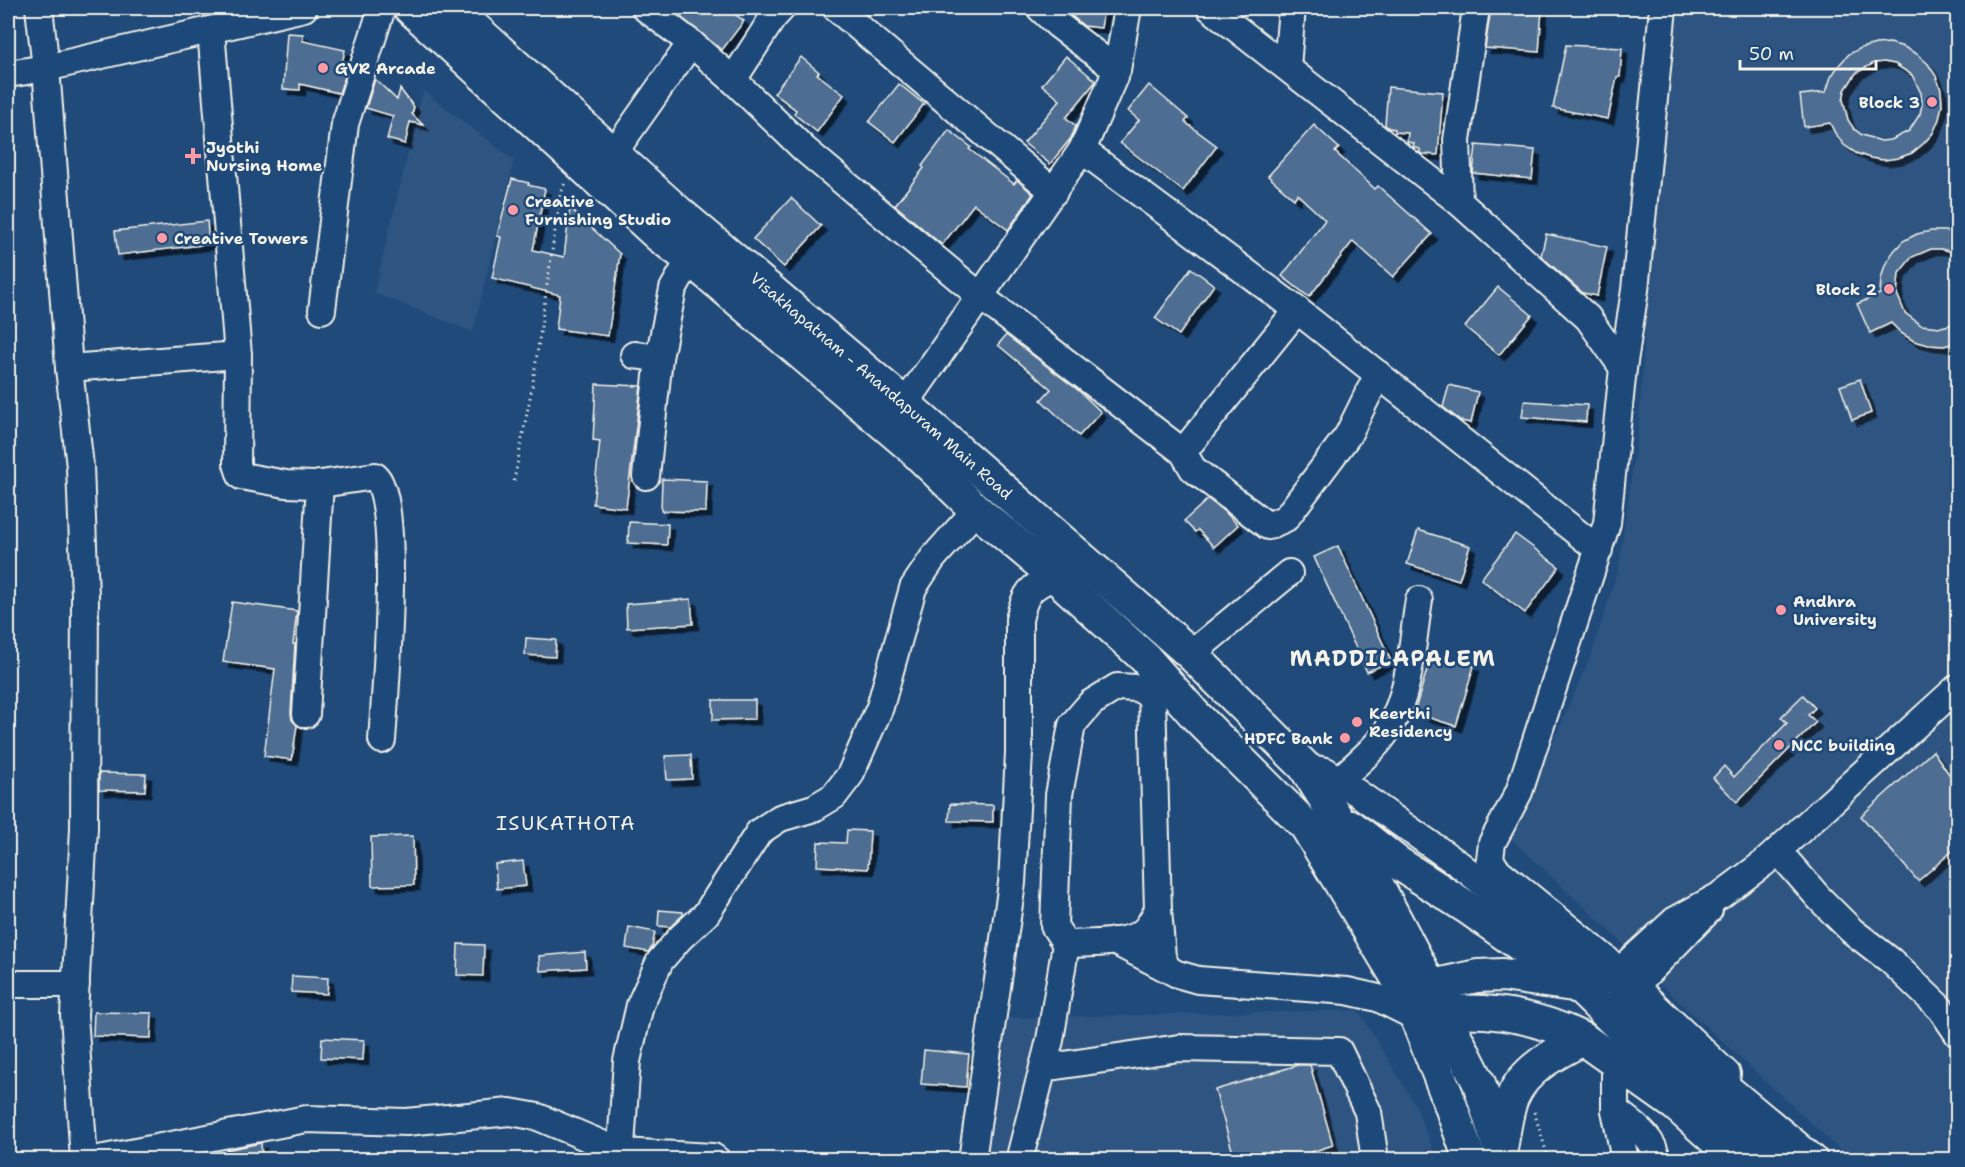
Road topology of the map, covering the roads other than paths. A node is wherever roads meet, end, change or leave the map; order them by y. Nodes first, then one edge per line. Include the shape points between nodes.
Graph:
1 (39, 8) edge
2 (304, 8) edge
3 (382, 8) edge
4 (410, 8) edge
5 (452, 8) edge
6 (645, 8) edge
7 (782, 8) edge
8 (836, 8) edge
9 (1040, 8) edge
10 (1128, 8) edge
11 (1210, 8) edge
12 (1292, 8) edge
13 (1476, 8) edge
14 (1664, 8) edge
15 (211, 30) junction
16 (691, 43) junction
17 (46, 68) junction
18 (1287, 68) junction
19 (1117, 70) junction
20 (8, 74) edge
21 (733, 80) junction
22 (1082, 150) junction
23 (613, 154) junction
24 (1053, 192) junction
25 (1459, 202) junction
26 (690, 259) junction
27 (980, 296) junction
28 (322, 310) dead end
29 (1297, 310) junction
30 (238, 355) junction
31 (69, 368) junction
32 (1623, 368) junction
33 (1378, 374) junction
34 (905, 404) junction
35 (1183, 452) junction
36 (646, 476) dead end
37 (321, 484) junction
38 (976, 510) junction
39 (1599, 550) junction
40 (1288, 573) dead end
41 (1055, 576) junction
42 (1419, 600) dead end
43 (1191, 654) junction
44 (1145, 658) junction
45 (1958, 687) edge
46 (1152, 696) junction
47 (306, 714) dead end
48 (382, 740) dead end
49 (1305, 767) junction
50 (1339, 780) junction
51 (1337, 816) junction
52 (1778, 851) junction
53 (1158, 910) junction
54 (1114, 941) junction
55 (1066, 944) junction
56 (1167, 968) junction
57 (1622, 979) junction
58 (8, 984) edge
59 (76, 984) junction
60 (1578, 986) junction
61 (1414, 1001) junction
62 (1958, 1034) edge
63 (1583, 1039) junction
64 (1615, 1062) junction
65 (1043, 1068) junction
66 (1748, 1107) junction
67 (1615, 1110) junction
68 (620, 1156) edge
69 (1502, 1156) edge
70 (84, 1160) edge
71 (94, 1160) edge
72 (717, 1160) edge
73 (972, 1160) edge
74 (1021, 1160) edge
75 (1375, 1160) edge
76 (1470, 1160) edge
77 (1625, 1160) edge
78 (1658, 1160) edge
79 (1738, 1160) edge
80 (1780, 1160) edge
81 (1810, 1160) edge

1 - 17 street
2 - 15 street
3 - 28 street via 345,124
4 - 26 main road, Visakhapatnam - Anandapuram Main Road via 659,236
5 - 23 main road, Visakhapatnam - Anandapuram Main Road
6 - 16 street
7 - 21 street
8 - 24 street
9 - 19 street
10 - 19 street
11 - 18 street
12 - 18 street
13 - 25 street via 1457,140
14 - 32 street via 1635,290
15 - 17 street
15 - 30 street
16 - 21 street
16 - 23 street
17 - 20 street
17 - 31 street
18 - 25 street
19 - 22 street
21 - 27 street via 804,149
22 - 24 street
22 - 29 street
23 - 34 main road, Visakhapatnam - Anandapuram Main Road
24 - 27 street
25 - 32 street via 1588,318
26 - 36 street via 673,289 647,356
26 - 38 main road, Visakhapatnam - Anandapuram Main Road via 910,446
27 - 34 street
27 - 35 street
29 - 33 street
29 - 35 street
30 - 31 street
30 - 37 street via 237,464 241,476 286,484
31 - 59 street via 80,466 85,596 84,828
32 - 39 street via 1607,523
33 - 35 street via 1347,435 1286,518 1268,526 1193,469
33 - 39 street
34 - 43 main road, Visakhapatnam - Anandapuram Main Road
37 - 47 street
37 - 48 street via 375,476 383,488 390,582
38 - 41 main road, Visakhapatnam - Anandapuram Main Road
38 - 68 street via 933,558 914,588 880,707 850,775 834,796 813,808 780,818 759,832 706,914 660,961 640,1005 627,1060
39 - 57 street via 1519,792 1492,843 1490,860
40 - 43 street
41 - 44 main road, Visakhapatnam - Anandapuram Main Road
41 - 73 street via 1033,585 1019,620 1019,753 1012,883
42 - 50 street via 1404,691 1390,726
43 - 49 main road, Visakhapatnam - Anandapuram Main Road
44 - 46 street
44 - 61 main road, Visakhapatnam - Anandapuram Main Road via 1306,826
45 - 52 street
46 - 53 street
46 - 55 street via 1137,688 1117,687 1091,703 1072,725 1059,795 1054,926
49 - 50 street via 1326,771
49 - 51 main road, Visakhapatnam - Anandapuram Main Road
50 - 57 street via 1436,847 1594,972
51 - 60 main road via 1398,863
51 - 61 main road, Visakhapatnam - Anandapuram Main Road via 1421,968
52 - 57 street via 1721,896 1674,921 1640,951
52 - 62 street via 1852,931 1941,1010
53 - 54 street via 1144,932
53 - 56 street via 1162,957
54 - 55 street
54 - 56 street
55 - 65 street
56 - 61 street via 1198,980 1347,991
57 - 60 street
57 - 66 street via 1686,1033 1736,1084
58 - 59 street
59 - 70 street via 74,1015
60 - 61 main road via 1503,975 1477,976
60 - 66 main road via 1613,996
60 - 80 main road via 1648,1054
61 - 63 main road via 1544,1022
61 - 69 main road via 1479,1083
61 - 76 main road
63 - 64 main road
63 - 69 main road via 1524,1078 1512,1098
64 - 67 street
64 - 79 main road via 1676,1105
65 - 74 street
65 - 75 street via 1179,1048 1339,1051 1368,1112
66 - 81 main road
67 - 77 street
67 - 78 street via 1650,1141
68 - 71 street via 538,1118 510,1112 406,1122 306,1119
68 - 72 street

